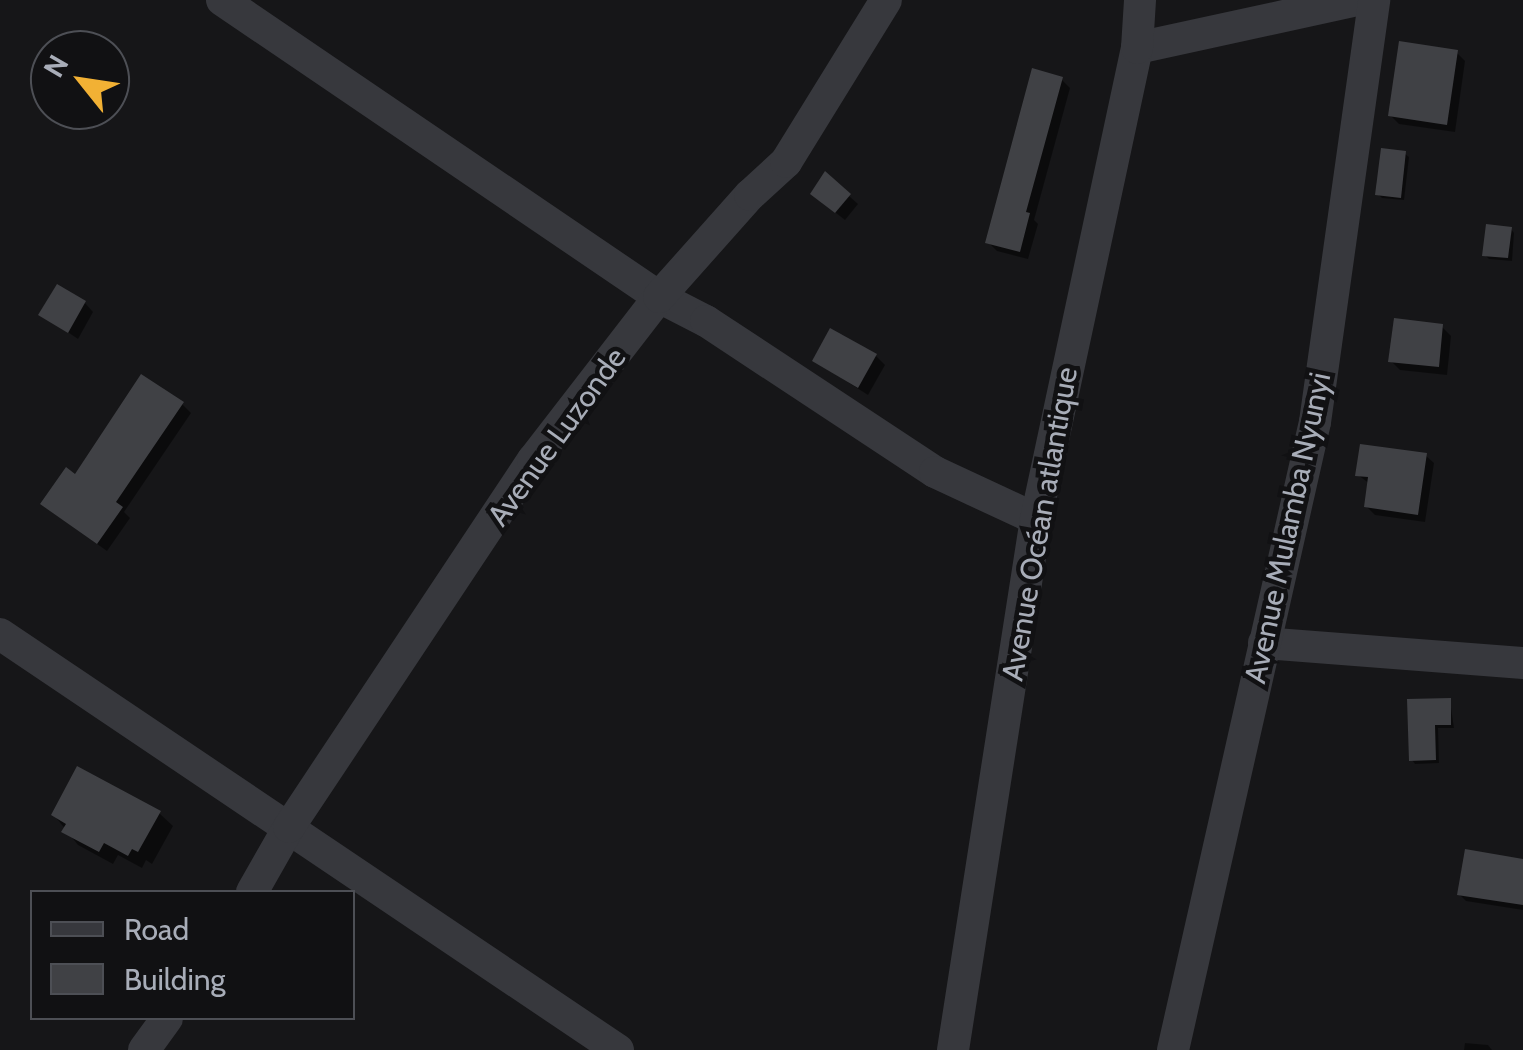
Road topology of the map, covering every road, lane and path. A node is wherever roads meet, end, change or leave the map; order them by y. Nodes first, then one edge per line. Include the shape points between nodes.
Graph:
1 (222, 0) edge
2 (886, 0) edge
3 (1140, 0) edge
4 (1357, 0) edge
5 (1374, 0) edge
6 (1137, 48) junction
7 (659, 297) junction
8 (1036, 519) junction
9 (0, 634) edge
10 (1264, 643) junction
11 (1523, 663) edge
12 (289, 827) junction
13 (253, 890) edge
14 (166, 1020) edge
15 (144, 1050) edge
16 (618, 1050) edge
17 (953, 1050) edge
18 (1173, 1050) edge

1 - 7 street
2 - 7 street, Avenue Luzonde via 786,162
3 - 6 street, Avenue Océan atlantique
4 - 6 street
5 - 10 street, Avenue Mulamba Nyunyi via 1315,422
6 - 8 street, Avenue Océan atlantique
7 - 8 street via 935,472
7 - 12 street, Avenue Luzonde via 533,460
8 - 17 street, Avenue Océan atlantique
9 - 12 street
10 - 11 street
10 - 18 street, Avenue Mulamba Nyunyi
12 - 13 street, Avenue Luzonde
12 - 16 street
14 - 15 street

